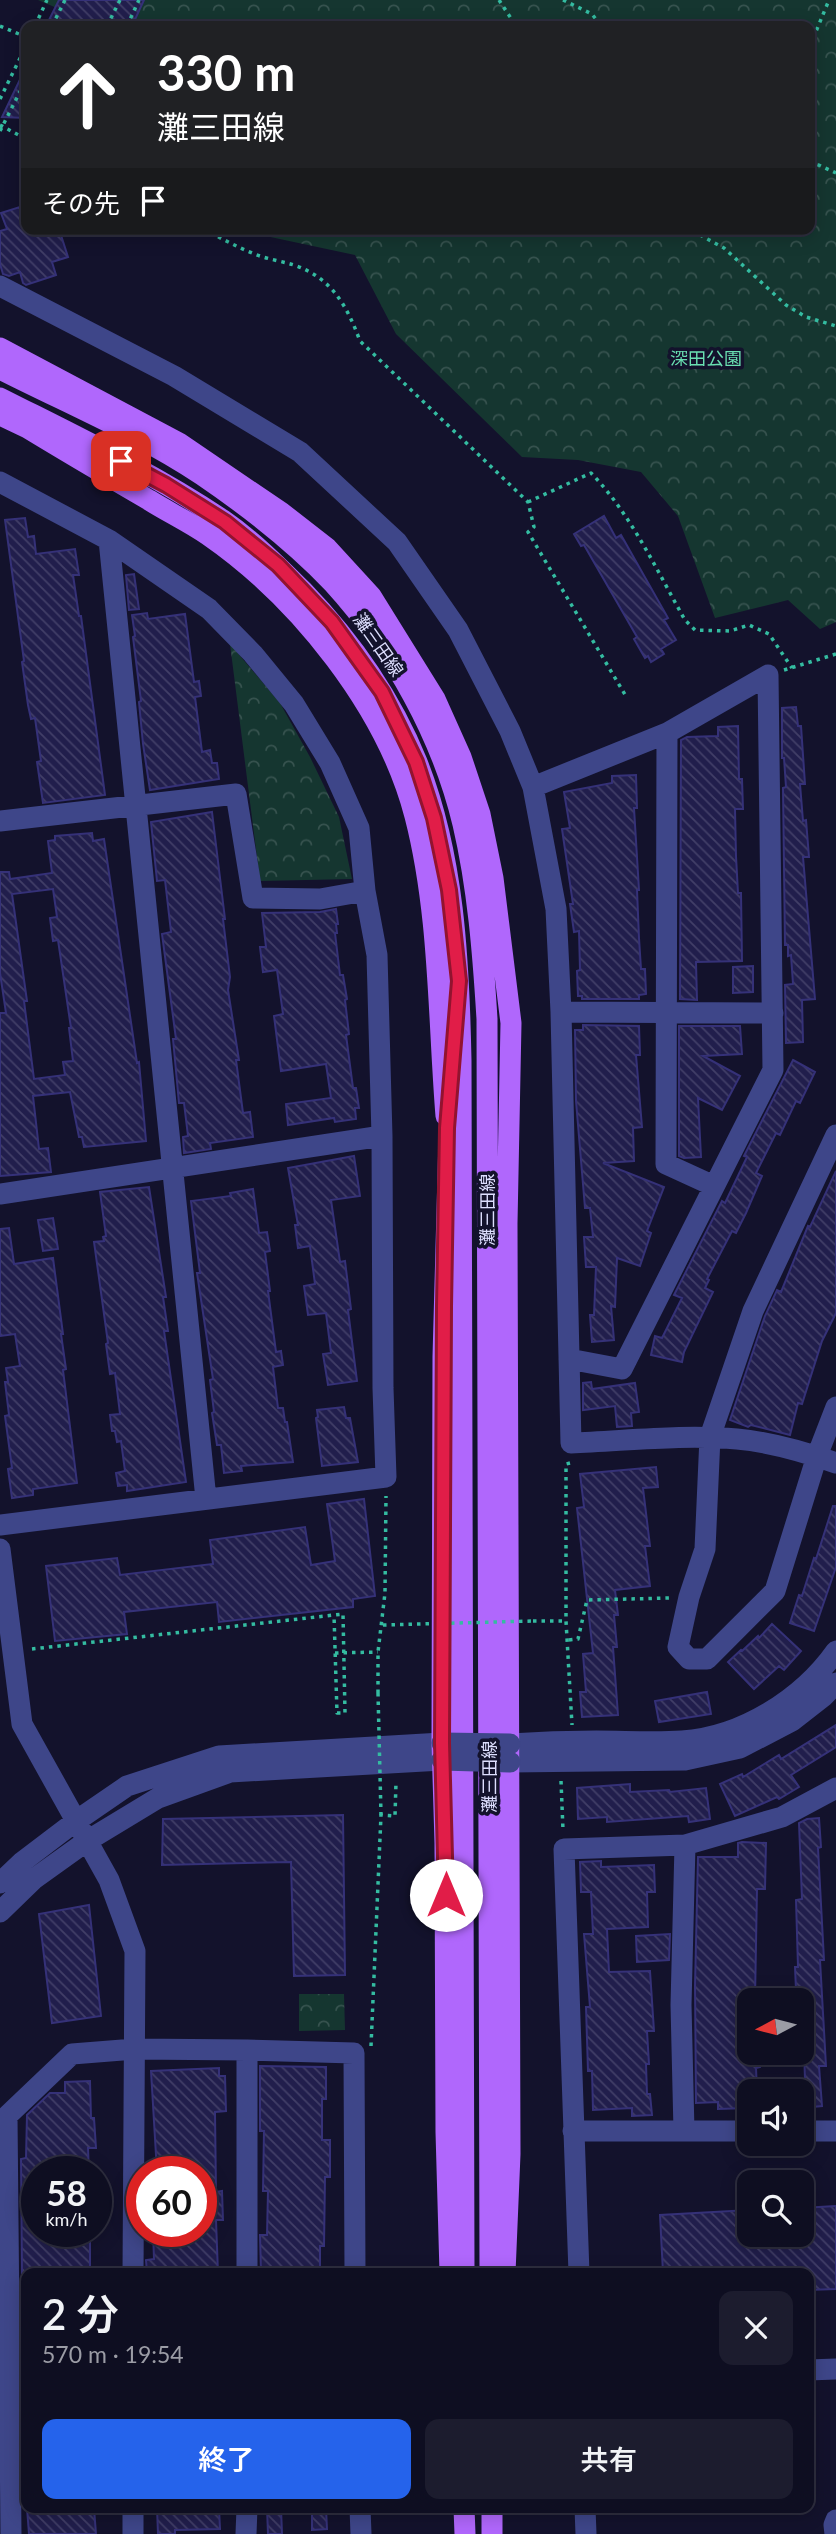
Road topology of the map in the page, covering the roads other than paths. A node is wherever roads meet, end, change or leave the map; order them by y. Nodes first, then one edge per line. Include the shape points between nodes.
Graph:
1 (0, 286) edge
2 (0, 348) edge
3 (0, 369) edge
4 (0, 398) edge
5 (0, 415) edge
6 (26, 427) junction
7 (137, 438) junction
8 (0, 482) edge
9 (166, 485) junction
10 (109, 540) junction
11 (667, 733) junction
12 (533, 786) junction
13 (137, 806) junction
14 (0, 821) edge
15 (365, 891) junction
16 (459, 981) junction
17 (561, 1012) junction
18 (773, 1013) junction
19 (668, 1014) junction
20 (487, 1019) junction
21 (447, 1128) junction
22 (836, 1135) edge
23 (382, 1136) junction
24 (174, 1166) junction
25 (714, 1186) junction
26 (0, 1194) edge
27 (507, 1223) junction
28 (569, 1359) junction
29 (836, 1407) edge
30 (710, 1437) junction
31 (826, 1460) edge
32 (206, 1499) junction
33 (0, 1525) edge
34 (0, 1549) edge
35 (3, 1600) edge
36 (836, 1651) edge
37 (836, 1683) edge
38 (442, 1752) junction
39 (510, 1753) junction
40 (836, 1788) edge
41 (76, 1821) junction
42 (87, 1841) junction
43 (685, 1845) junction
44 (0, 1883) edge
45 (0, 1912) edge
46 (135, 2049) junction
47 (247, 2050) junction
48 (573, 2131) junction
49 (684, 2131) junction
50 (737, 2131) edge
51 (814, 2131) edge
52 (836, 2131) edge
53 (133, 2268) edge
54 (247, 2268) edge
55 (355, 2268) edge
56 (450, 2268) edge
57 (464, 2268) edge
58 (491, 2268) edge
59 (505, 2268) edge
60 (579, 2268) edge
61 (836, 2369) edge
62 (814, 2370) edge
63 (18, 2405) edge
64 (133, 2513) edge
65 (247, 2513) edge
66 (360, 2513) edge
67 (464, 2513) edge
68 (492, 2513) edge
69 (586, 2513) edge
70 (836, 2520) edge
71 (11, 2534) edge
72 (133, 2534) edge
73 (247, 2534) edge
74 (361, 2534) edge
75 (465, 2534) edge
76 (492, 2534) edge
77 (586, 2534) edge
78 (835, 2534) edge

1 - 12 street via 174,376 300,452 397,542 458,630
2 - 7 main road
2 - 27 main road via 179,443 327,548 371,596 435,699 473,791 493,878 511,1023
3 - 7 main road, 灘三田線
4 - 9 main road, 灘三田線
5 - 6 main road
6 - 9 main road
6 - 21 main road via 209,535 282,596 348,676 377,724 398,767 424,862
7 - 20 main road, 灘三田線 via 201,475 271,527 332,583 385,649 422,714 463,822 476,891
8 - 10 street
9 - 16 main road, 灘三田線 via 225,522 278,565 332,622 382,692 416,762 434,818 449,890
10 - 13 street
10 - 15 street via 209,609 294,704 330,763 359,828
11 - 12 street
11 - 18 street via 768,674
11 - 19 street
12 - 17 street via 556,909
13 - 14 street
13 - 15 street via 236,794 253,898 320,899
13 - 24 street
15 - 23 street via 377,954
16 - 21 main road
16 - 57 main road, 灘三田線
17 - 19 street
17 - 28 street
18 - 19 street
18 - 25 street via 773,1070
19 - 25 street via 666,1164
20 - 27 main road
20 - 58 main road, 灘三田線
21 - 38 main road
22 - 30 street via 753,1311
23 - 24 street
23 - 32 street via 386,1477
24 - 26 street
24 - 32 street
25 - 28 street via 621,1369
27 - 39 main road
28 - 30 street via 571,1443
29 - 31 street
30 - 31 street via 740,1439
30 - 31 street via 705,1549 678,1647 689,1659 707,1659 775,1591
32 - 33 street
34 - 35 street
35 - 41 street via 22,1724
36 - 39 street via 803,1690 754,1721 685,1741 573,1741
37 - 39 street via 792,1721 740,1748 685,1760 560,1761
38 - 39 street, bridge
38 - 41 street via 219,1756 127,1786
38 - 42 street via 396,1763 230,1772 158,1798
38 - 56 main road
39 - 59 main road via 510,2154
40 - 43 street via 782,1817
41 - 42 street
41 - 44 street
42 - 45 street via 34,1879
42 - 46 street via 109,1880 135,1951
43 - 48 street via 564,1849
43 - 49 street
46 - 47 street
46 - 53 street
46 - 63 street via 72,2054 6,2116
47 - 54 street
47 - 55 street via 354,2053
48 - 49 street
48 - 60 street
49 - 50 street
51 - 52 street
61 - 62 street
63 - 71 street
64 - 72 street
65 - 73 street
66 - 74 street
67 - 75 main road
68 - 76 main road
69 - 77 street
70 - 78 street

